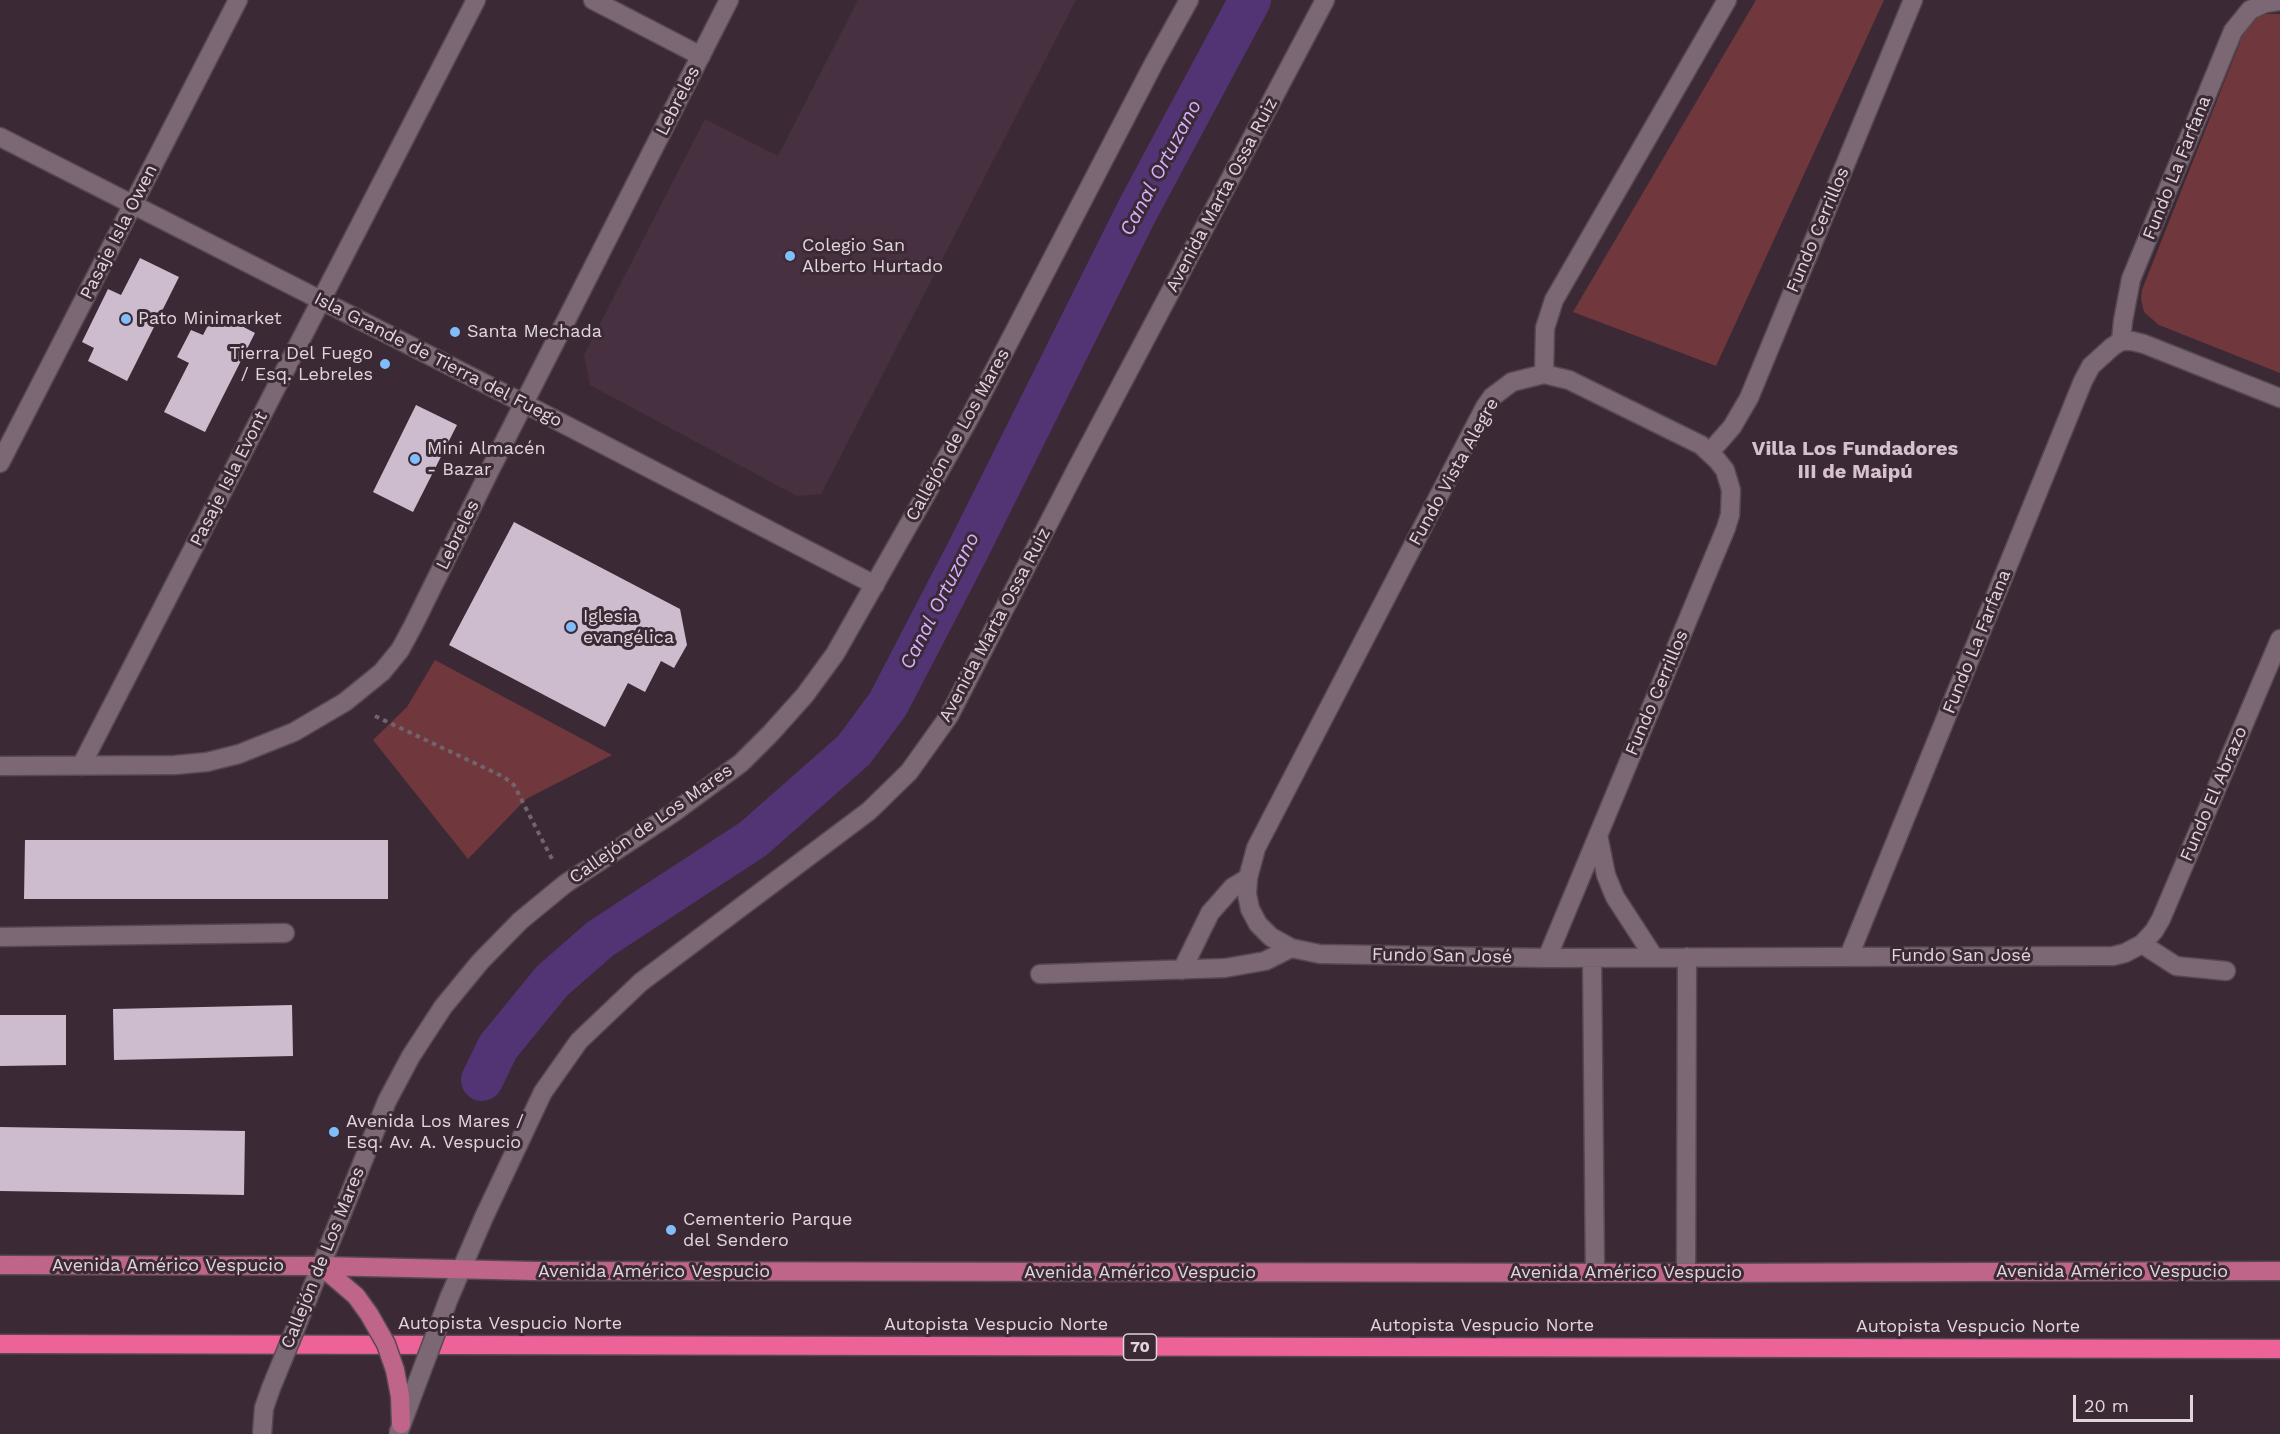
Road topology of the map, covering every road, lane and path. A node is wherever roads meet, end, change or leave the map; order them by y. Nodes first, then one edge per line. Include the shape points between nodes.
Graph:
1 (238, 0) edge
2 (476, 0) edge
3 (592, 0) edge
4 (729, 0) edge
5 (1189, 0) edge
6 (1325, 0) edge
7 (1727, 0) edge
8 (1913, 0) edge
9 (2280, 1) edge
10 (2253, 3) edge
11 (701, 56) junction
12 (0, 137) edge
13 (133, 205) junction
14 (321, 301) junction
15 (2121, 341) junction
16 (1544, 374) junction
17 (2280, 398) edge
18 (525, 404) junction
19 (1710, 452) junction
20 (0, 464) edge
21 (874, 585) junction
22 (2280, 639) edge
23 (345, 702) junction
24 (0, 766) edge
25 (81, 766) junction
26 (1598, 834) junction
27 (1248, 878) junction
28 (565, 884) junction
29 (1258, 924) joint
30 (285, 933) dead end
31 (0, 936) edge
32 (2142, 944) junction
33 (1292, 948) junction
34 (1849, 956) junction
35 (1654, 957) junction
36 (1687, 957) junction
37 (1547, 958) junction
38 (1592, 958) junction
39 (1182, 970) junction
40 (2226, 972) dead end
41 (1040, 974) dead end
42 (0, 1265) edge
43 (321, 1266) junction
44 (460, 1271) junction
45 (2280, 1271) edge
46 (1594, 1273) junction
47 (1686, 1274) junction
48 (0, 1344) edge
49 (2280, 1348) edge
50 (399, 1429) edge
51 (262, 1434) edge

1 - 13 street, Pasaje Isla Owen
2 - 14 street, Pasaje Isla Evont
3 - 11 street
4 - 11 street, Lebreles
5 - 21 street, Callejón de Los Mares via 970,417
6 - 44 street, Avenida Marta Ossa Ruiz via 949,716 909,772 869,811 640,982 579,1041 543,1092
7 - 16 street via 1554,300 1545,328
8 - 19 street, Fundo Cerrillos via 1745,405
9 - 10 street
10 - 15 street, Fundo La Farfana via 2233,31 2136,268
11 - 18 street, Lebreles
12 - 13 street, Isla Grande de Tierra del Fuego
13 - 14 street, Isla Grande de Tierra del Fuego
13 - 20 street, Pasaje Isla Owen
14 - 18 street, Isla Grande de Tierra del Fuego
14 - 25 street, Pasaje Isla Evont
15 - 17 street via 2144,344
15 - 34 street, Fundo La Farfana via 2091,366 2082,381
16 - 19 street, Fundo Cerrillos via 1569,380
16 - 27 street, Fundo Vista Alegre via 1512,382 1485,407 1256,848
18 - 21 street, Isla Grande de Tierra del Fuego
18 - 23 street, Lebreles via 400,650 382,672
19 - 26 street, Fundo Cerrillos via 1729,479 1731,502 1726,528
21 - 28 street, Callejón de Los Mares via 835,654 805,695 741,763
22 - 32 street, Fundo El Abrazo via 2161,919
23 - 25 street, Lebreles via 267,744 207,762
23 - 28 path via 514,785
24 - 25 street, Lebreles
26 - 35 street via 1603,866 1616,897
26 - 37 street, Fundo Cerrillos
27 - 29 street, Fundo Vista Alegre via 1250,909
27 - 39 street via 1233,887 1210,913
28 - 43 street, Callejón de Los Mares via 520,921 480,962 443,1007 411,1056 387,1101
29 - 33 street, Fundo San José via 1271,937
30 - 31 street
32 - 34 street, Fundo San José via 2133,951 2113,956
32 - 40 street via 2176,966
33 - 37 street, Fundo San José via 1320,954
33 - 39 street via 1245,966
34 - 36 street, Fundo San José
35 - 36 street, Fundo San José
35 - 38 street, Fundo San José
36 - 47 street
37 - 38 street, Fundo San José
38 - 46 street
39 - 41 street
42 - 43 main road, Avenida Américo Vespucio
43 - 44 main road, Avenida Américo Vespucio
43 - 50 main road, bridge via 356,1296 386,1344 400,1396
43 - 51 street, Callejón de Los Mares, bridge via 271,1388 264,1408
44 - 46 main road, Avenida Américo Vespucio
44 - 50 street, Avenida Marta Ossa Ruiz, bridge
45 - 47 main road, Avenida Américo Vespucio
46 - 47 main road, Avenida Américo Vespucio
48 - 49 highway, Autopista Vespucio Norte / 70

